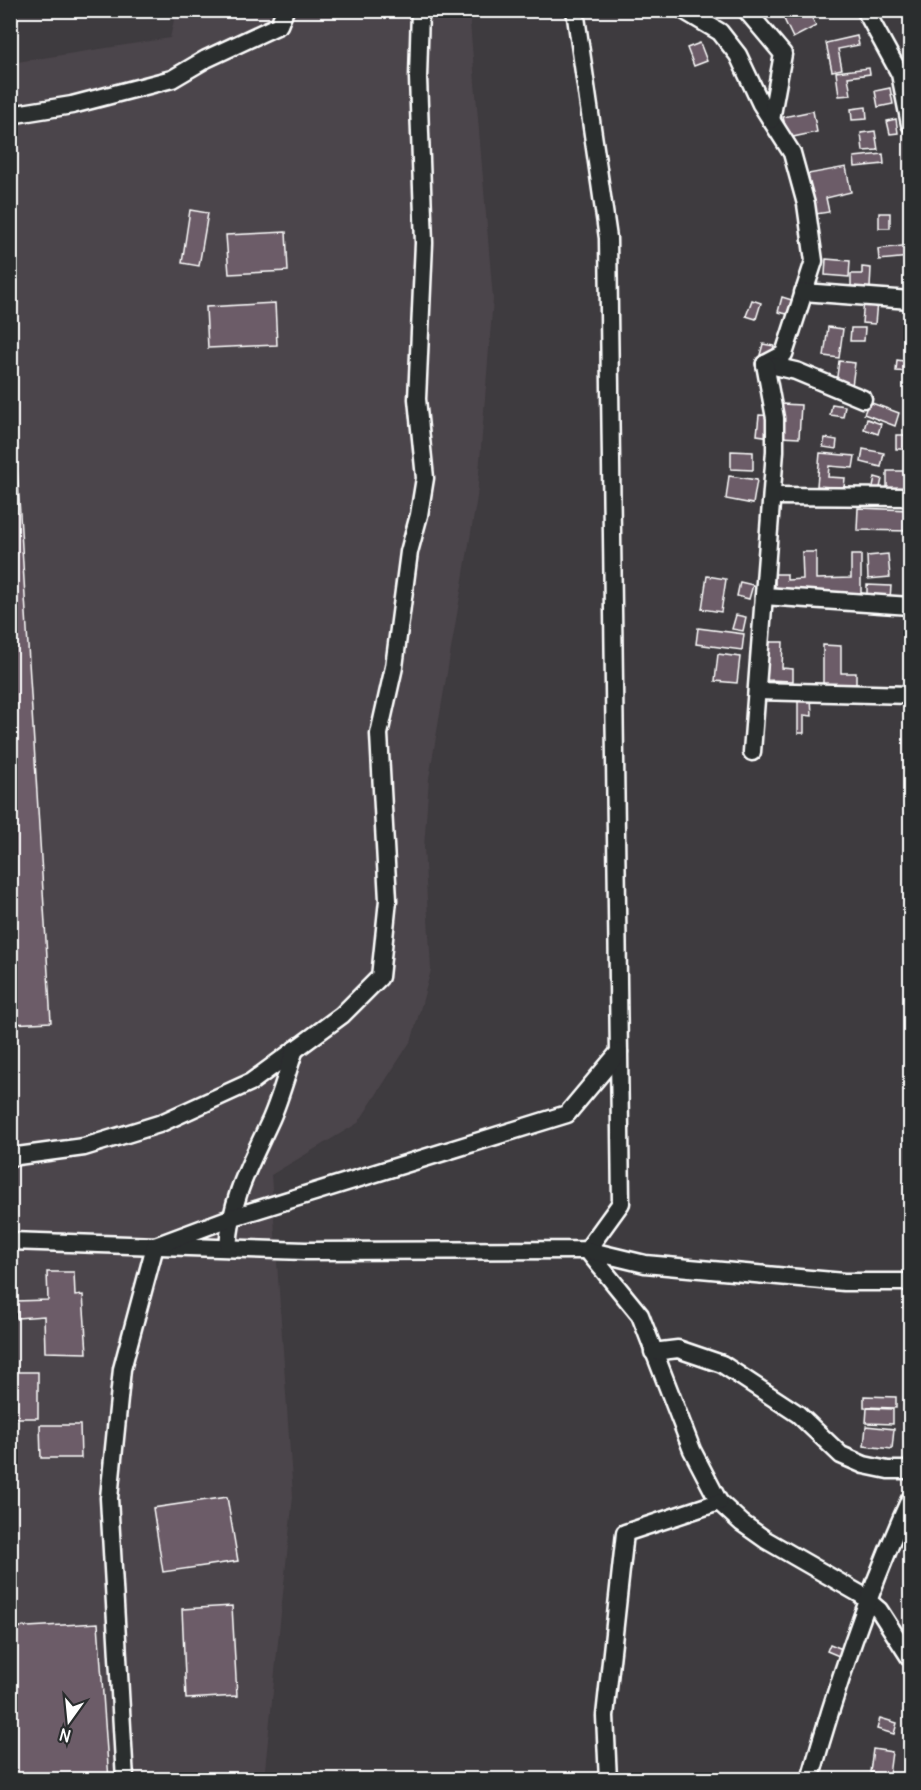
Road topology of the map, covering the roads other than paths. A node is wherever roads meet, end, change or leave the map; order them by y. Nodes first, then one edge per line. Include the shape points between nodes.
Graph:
1 (285, 10) edge
2 (420, 10) edge
3 (575, 10) edge
4 (683, 10) edge
5 (746, 10) edge
6 (865, 10) edge
7 (910, 59) edge
8 (900, 75) junction
9 (72, 105) junction
10 (10, 116) edge
11 (771, 120) junction
12 (910, 124) edge
13 (10, 127) edge
14 (803, 292) junction
15 (910, 300) edge
16 (765, 364) junction
17 (863, 399) dead end
18 (772, 496) junction
19 (910, 497) edge
20 (764, 596) junction
21 (910, 606) edge
22 (757, 691) junction
23 (910, 695) edge
24 (752, 752) dead end
25 (295, 1049) junction
26 (619, 1052) junction
27 (10, 1157) edge
28 (230, 1218) junction
29 (10, 1241) edge
30 (155, 1246) junction
31 (228, 1248) junction
32 (588, 1250) junction
33 (910, 1282) edge
34 (653, 1352) junction
35 (910, 1470) edge
36 (910, 1499) edge
37 (719, 1502) junction
38 (867, 1600) junction
39 (910, 1658) edge
40 (125, 1779) edge
41 (608, 1779) edge
42 (810, 1779) edge

1 - 9 street via 279,25 206,59 172,80
2 - 25 street via 424,243 417,399 425,478 380,734 388,900 380,977 342,1016
3 - 26 street via 608,238
4 - 11 street via 720,32 738,55
5 - 11 street via 783,54
6 - 8 street
7 - 8 street
8 - 12 street
9 - 10 street
9 - 13 street
11 - 14 street via 792,153 806,204 814,261
14 - 15 street
14 - 16 street via 784,354
16 - 17 street via 796,370
16 - 18 street via 775,418
18 - 19 street
18 - 20 street
20 - 21 street
20 - 22 street
22 - 23 street
22 - 24 street
25 - 27 street via 251,1082 159,1124 84,1147
25 - 28 street
26 - 28 street via 567,1114
26 - 32 street via 621,1203
28 - 30 street
28 - 31 street
29 - 30 street
30 - 31 street
30 - 40 street via 122,1369 109,1498
31 - 32 street
32 - 33 street via 645,1264 844,1282
32 - 34 street via 640,1315
34 - 35 street via 678,1349 722,1364 798,1414 841,1455 864,1465
34 - 37 street via 704,1477
36 - 38 street
37 - 38 street via 766,1540
37 - 41 street via 625,1533 605,1716
38 - 39 street via 879,1610
38 - 42 street

